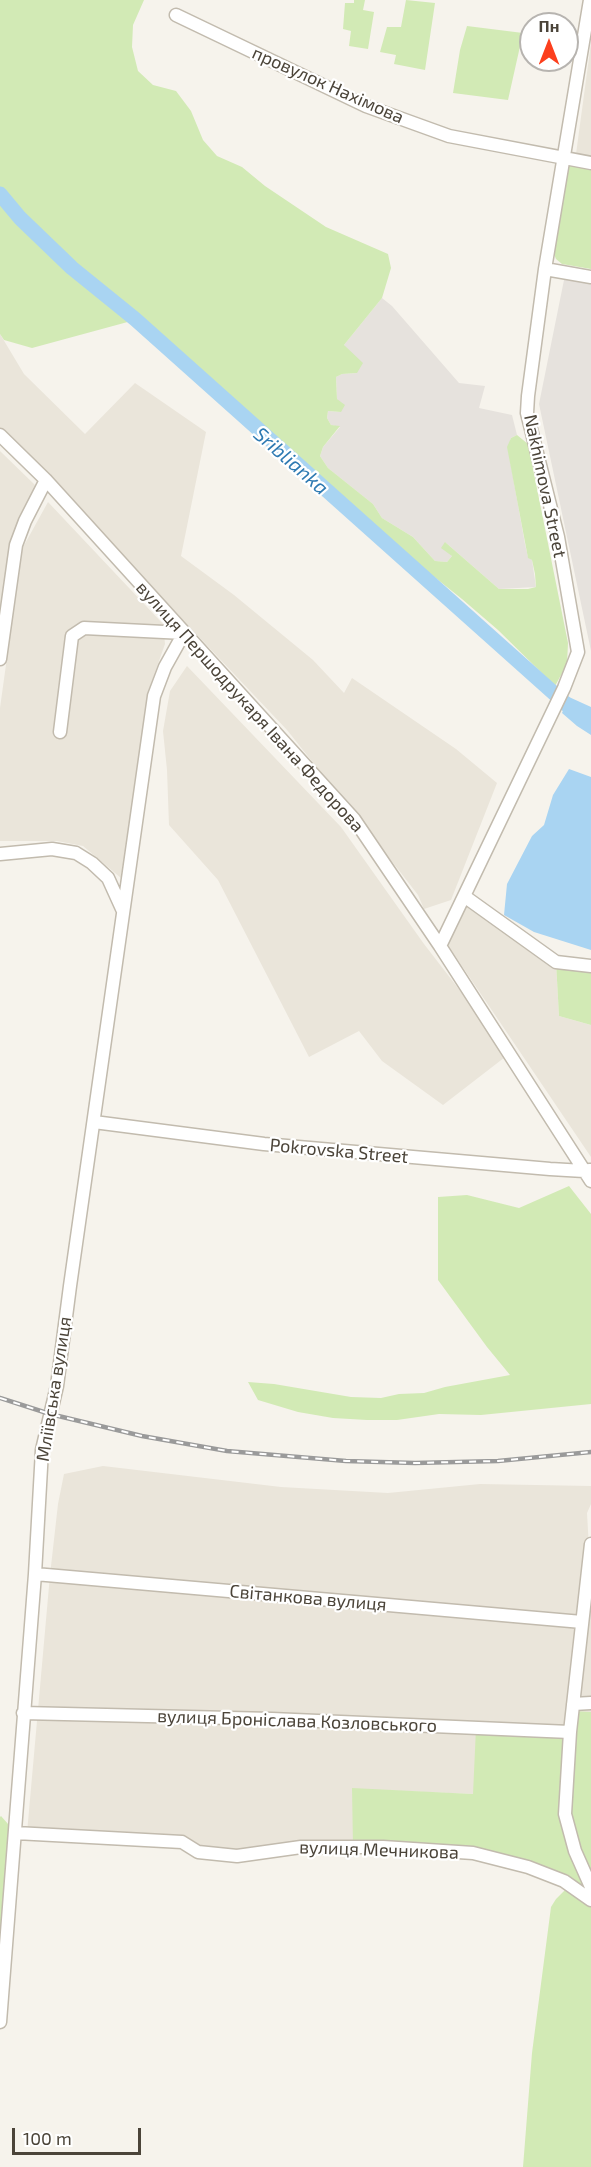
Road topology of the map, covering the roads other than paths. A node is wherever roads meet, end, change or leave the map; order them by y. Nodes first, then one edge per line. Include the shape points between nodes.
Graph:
1 (590, 0) edge
2 (176, 15) dead end
3 (589, 26) edge
4 (563, 159) junction
5 (591, 163) edge
6 (545, 269) junction
7 (591, 277) edge
8 (0, 435) edge
9 (46, 480) junction
10 (184, 633) junction
11 (0, 659) edge
12 (60, 732) dead end
13 (0, 854) edge
14 (464, 896) junction
15 (123, 912) junction
16 (440, 945) junction
17 (591, 966) edge
18 (94, 1122) junction
19 (589, 1174) edge
20 (591, 1544) edge
21 (35, 1574) junction
22 (582, 1622) junction
23 (591, 1703) edge
24 (573, 1704) junction
25 (23, 1713) junction
26 (570, 1732) junction
27 (16, 1833) junction
28 (591, 1887) edge
29 (591, 1900) edge
30 (0, 2022) edge

1 - 3 street, Nakhimova Street
2 - 4 street, провулок Нахімова via 366,106 449,136
3 - 4 street, Nakhimova Street
4 - 5 street, провулок Нахімова
4 - 6 street, Nakhimova Street
6 - 7 street
6 - 14 street, Nakhimova Street via 527,413 558,537 578,652
8 - 9 street, вулиця Першодрукаря Івана Федорова
9 - 10 street, вулиця Першодрукаря Івана Федорова
9 - 11 street via 16,545
10 - 12 street via 84,628 72,636
10 - 15 street via 154,696
10 - 16 street, вулиця Першодрукаря Івана Федорова via 354,819
13 - 15 street via 52,849 76,854 108,878
14 - 16 street, Nakhimova Street
14 - 17 street via 556,962
15 - 18 street, Мліївська вулиця
16 - 19 street, вулиця Першодрукаря Івана Федорова
18 - 19 street, Pokrovska Street via 264,1144
18 - 21 street, Мліївська вулиця via 57,1386 42,1450
20 - 22 street
21 - 22 street, Світанкова вулиця
21 - 25 street, Мліївська вулиця
22 - 24 street
23 - 24 street
24 - 26 street
25 - 26 street, вулиця Броніслава Козловського
25 - 27 street, Мліївська вулиця
26 - 28 street via 565,1814 574,1851
27 - 29 street, вулиця Мечникова via 182,1842 198,1852 237,1856 301,1847 473,1853 555,1877
27 - 30 street, Мліївська вулиця

